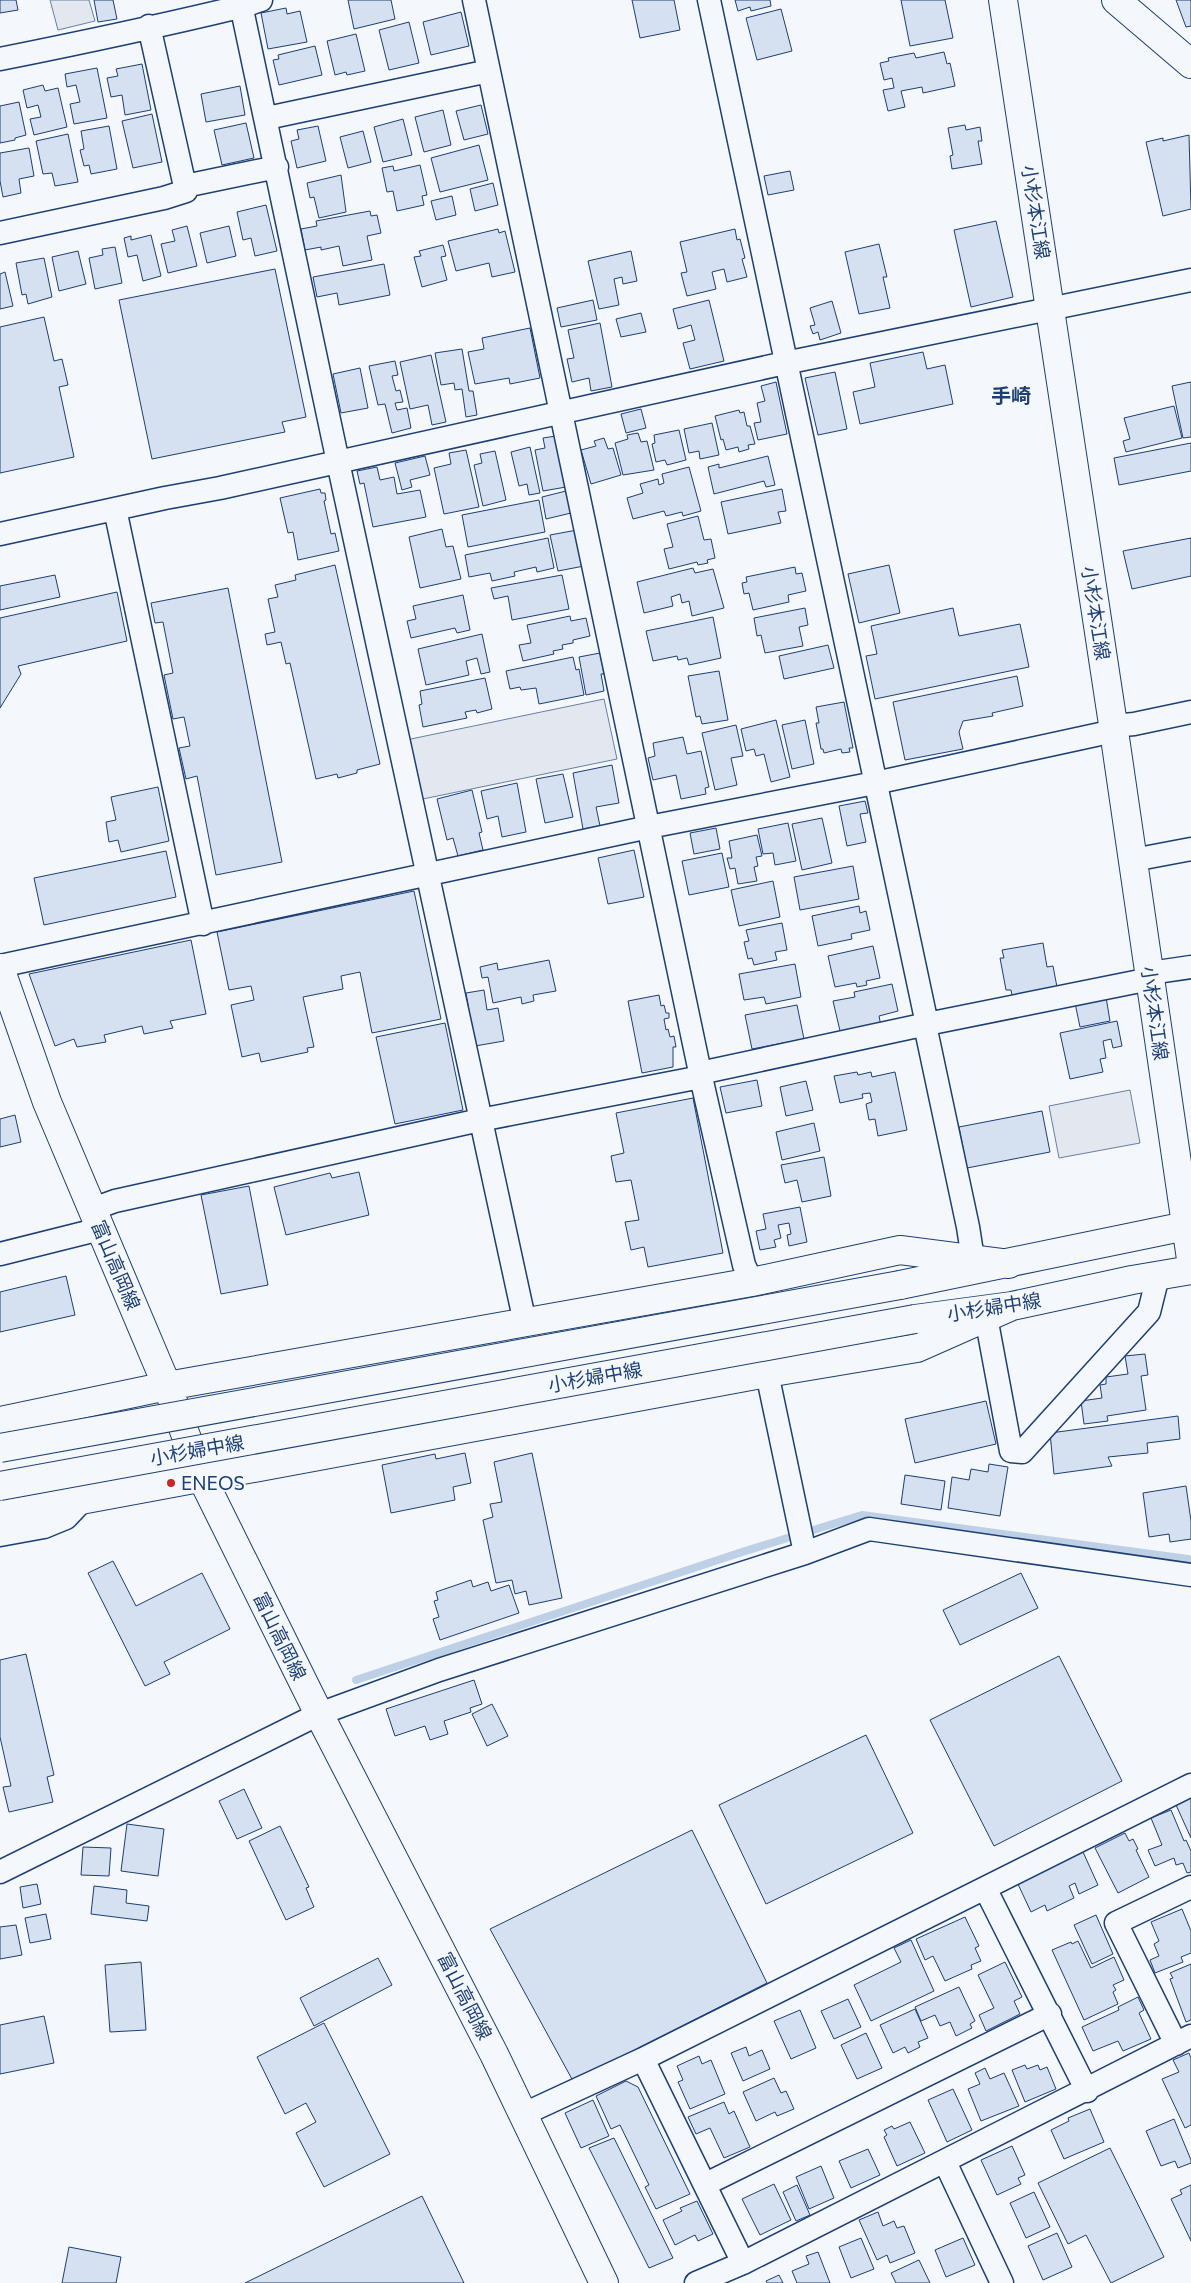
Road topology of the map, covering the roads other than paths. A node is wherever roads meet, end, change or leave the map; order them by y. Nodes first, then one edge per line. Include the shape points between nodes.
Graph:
1 (474, 0) edge
2 (709, 0) edge
3 (1003, 0) edge
4 (1116, 0) edge
5 (248, 2) edge
6 (149, 26) junction
7 (0, 59) edge
8 (1191, 64) edge
9 (488, 71) junction
10 (267, 118) junction
11 (277, 167) junction
12 (185, 186) junction
13 (0, 233) edge
14 (1191, 280) edge
15 (1050, 308) junction
16 (785, 363) junction
17 (561, 412) junction
18 (338, 462) junction
19 (115, 509) junction
20 (0, 534) edge
21 (1191, 712) edge
22 (1113, 728) junction
23 (875, 783) junction
24 (649, 827) junction
25 (1191, 849) edge
26 (1133, 860) junction
27 (427, 876) junction
28 (203, 924) junction
29 (0, 967) edge
30 (1191, 967) edge
31 (1150, 976) junction
32 (926, 1024) junction
33 (700, 1075) junction
34 (480, 1120) junction
35 (96, 1219) junction
36 (1188, 1226) edge
37 (0, 1254) edge
38 (972, 1259) junction
39 (1191, 1259) edge
40 (1008, 1264) junction
41 (1191, 1270) edge
42 (1158, 1276) junction
43 (752, 1282) junction
44 (1012, 1306) junction
45 (986, 1317) junction
46 (525, 1323) junction
47 (767, 1373) junction
48 (167, 1386) junction
49 (4, 1418) edge
50 (0, 1448) edge
51 (202, 1478) junction
52 (0, 1486) edge
53 (84, 1499) junction
54 (8, 1513) edge
55 (0, 1535) edge
56 (805, 1553) junction
57 (1191, 1575) edge
58 (319, 1714) junction
59 (1191, 1784) edge
60 (0, 1872) edge
61 (1191, 1887) edge
62 (985, 1888) junction
63 (1050, 2014) junction
64 (1184, 2040) edge
65 (643, 2059) junction
66 (1087, 2090) junction
67 (524, 2114) junction
68 (945, 2162) junction
69 (706, 2184) junction
70 (743, 2263) junction
71 (604, 2283) edge
72 (696, 2283) edge
73 (1002, 2283) edge

1 - 9 street
2 - 16 street
3 - 15 main road, 小杉本江線
4 - 8 main road
5 - 6 street
5 - 10 street
6 - 7 street
6 - 12 street
9 - 10 street
9 - 17 street
10 - 11 street
11 - 12 street
11 - 18 street
12 - 13 street via 186,191 164,198
14 - 15 street
15 - 16 street
15 - 22 main road, 小杉本江線
16 - 17 street
16 - 23 street
17 - 18 street
17 - 24 street
18 - 19 street
18 - 27 street
19 - 20 street
19 - 28 street
21 - 22 street
22 - 23 street
22 - 26 main road, 小杉本江線
23 - 24 street
23 - 32 street
24 - 27 street
24 - 33 street
25 - 26 street
26 - 31 main road, 小杉本江線
27 - 28 street
27 - 34 street
28 - 29 street
29 - 35 main road, 富山高岡線 via 47,1102
30 - 31 street
31 - 32 street
31 - 36 main road, 小杉本江線
32 - 33 street
32 - 38 street
33 - 34 street
33 - 43 street via 744,1265
34 - 35 street via 115,1201
34 - 46 street
35 - 37 street
35 - 48 main road, 富山高岡線
36 - 39 main road, 小杉本江線
36 - 40 main road, 小杉婦中線
38 - 40 main road
38 - 43 main road via 900,1250
40 - 50 main road, 小杉婦中線, bridge
41 - 42 main road, 小杉婦中線
42 - 44 main road, 小杉婦中線
42 - 45 street via 1149,1312 1022,1452 1012,1451
43 - 46 main road
44 - 45 main road
44 - 52 main road, 小杉婦中線, bridge via 915,1319
45 - 47 main road via 916,1348
46 - 48 main road
47 - 51 main road
47 - 56 street
48 - 49 main road
48 - 51 main road, 富山高岡線
51 - 53 main road
51 - 58 main road, 富山高岡線
53 - 54 main road
53 - 55 street via 66,1518 44,1527
56 - 57 street via 869,1530
56 - 58 street via 439,1670
58 - 60 street
58 - 67 main road, 富山高岡線
59 - 62 street
61 - 64 street via 1116,1923
62 - 63 street
62 - 65 street
63 - 66 street
63 - 69 street
64 - 66 street
65 - 67 street
65 - 69 street
66 - 68 street
67 - 71 main road, 富山高岡線
68 - 70 street
68 - 73 street
69 - 70 street
70 - 72 street

